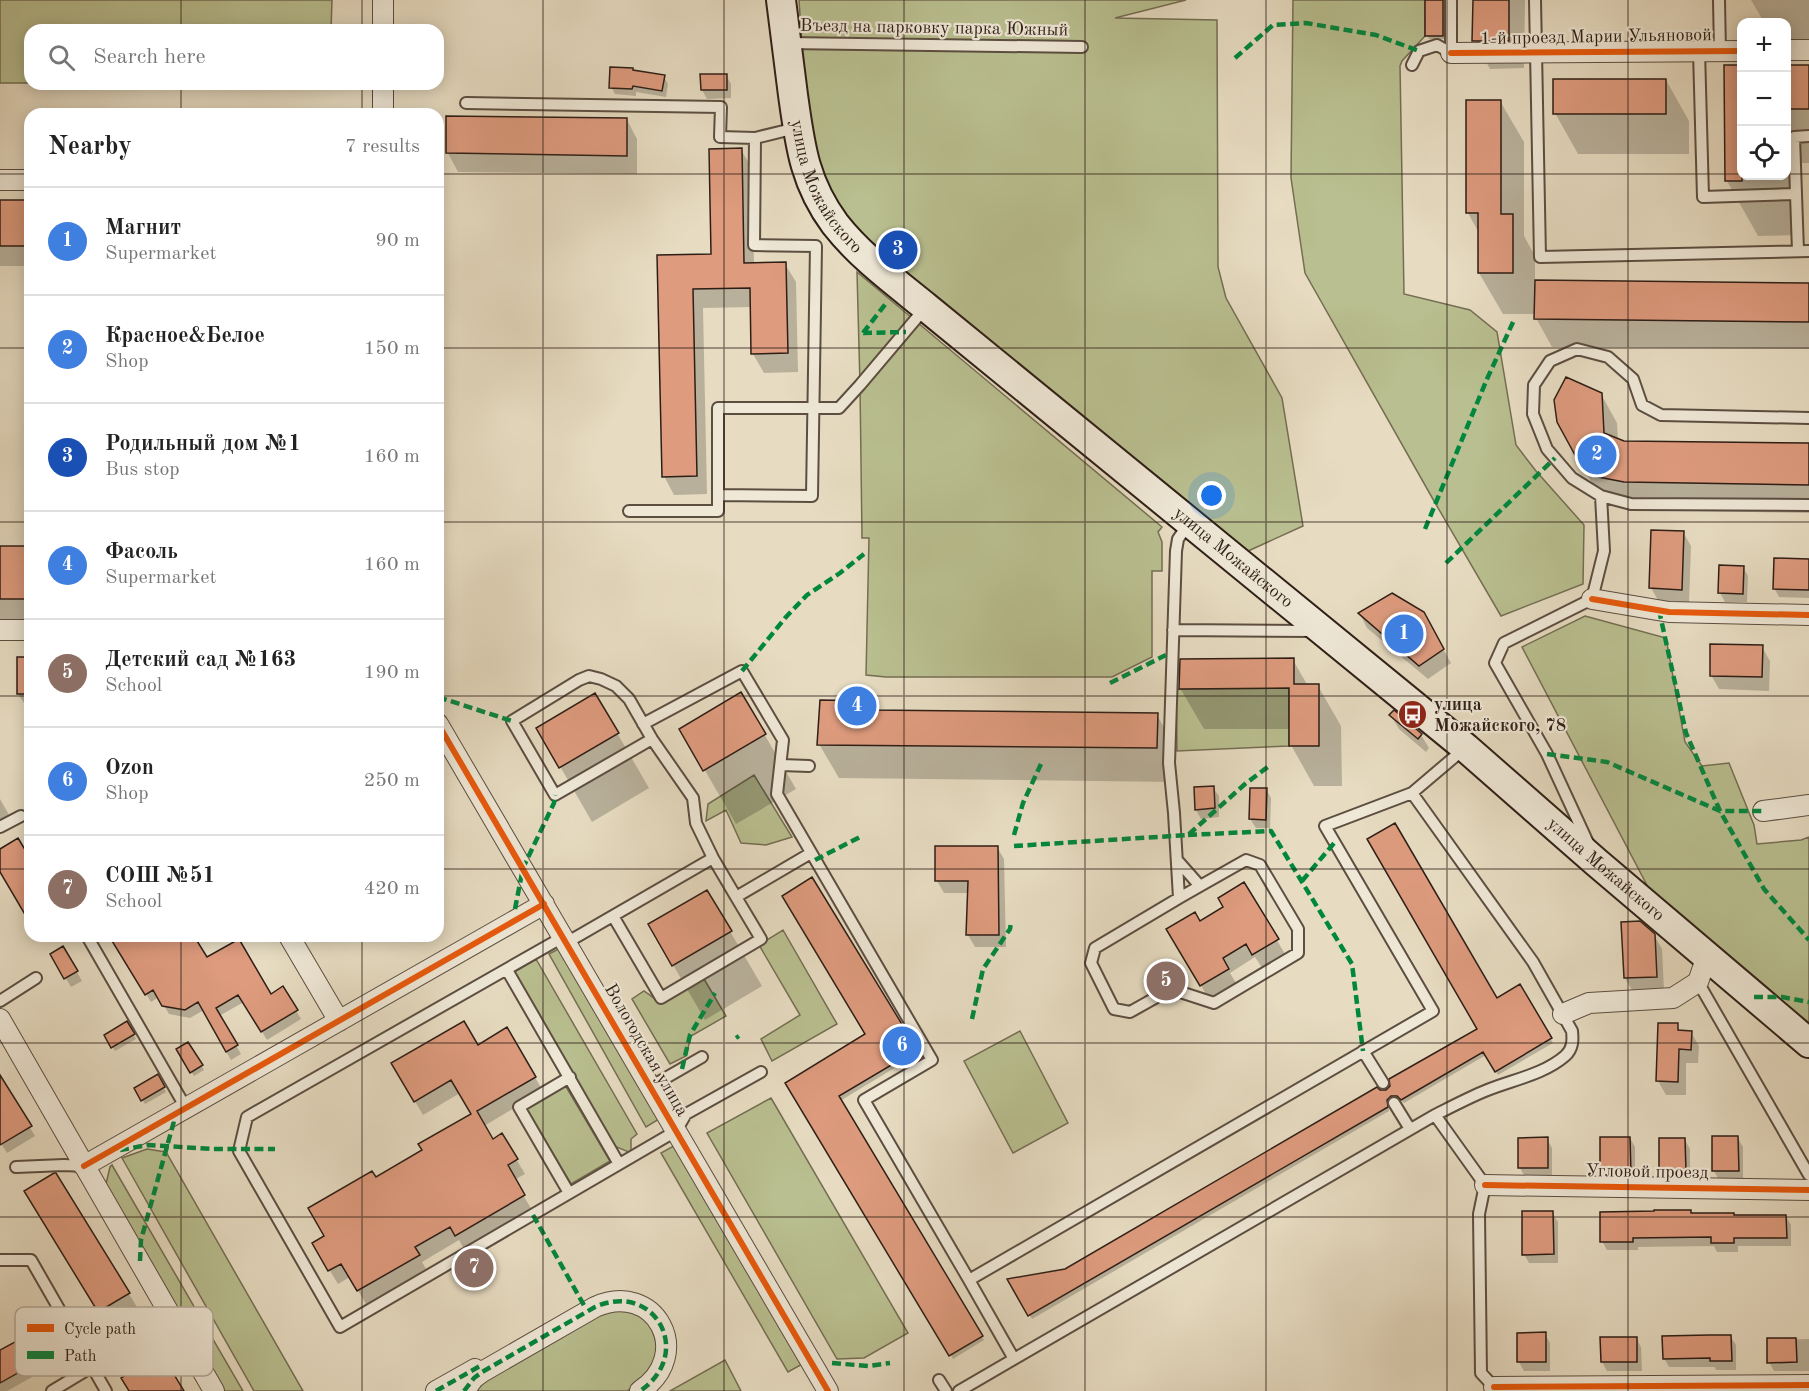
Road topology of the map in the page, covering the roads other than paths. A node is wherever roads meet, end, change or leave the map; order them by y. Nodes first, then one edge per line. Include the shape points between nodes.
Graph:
1 (383, 0) edge
2 (781, 0) edge
3 (1451, 0) edge
4 (1534, 0) edge
5 (1719, 0) edge
6 (383, 24) edge
7 (786, 43) junction
8 (1082, 47) dead end
9 (1791, 50) edge
10 (1809, 50) edge
11 (1699, 51) junction
12 (1720, 51) junction
13 (1737, 51) edge
14 (1535, 52) junction
15 (1451, 53) junction
16 (1412, 65) dead end
17 (383, 90) edge
18 (466, 104) dead end
19 (383, 108) edge
20 (797, 128) junction
21 (1809, 136) edge
22 (755, 138) junction
23 (0, 180) edge
24 (24, 180) edge
25 (1796, 194) junction
26 (1804, 251) edge
27 (926, 307) junction
28 (813, 408) junction
29 (1809, 417) edge
30 (718, 495) junction
31 (1601, 496) junction
32 (1809, 504) edge
33 (629, 511) dead end
34 (1189, 523) junction
35 (1592, 599) junction
36 (1809, 615) edge
37 (0, 630) edge
38 (24, 630) edge
39 (1173, 630) junction
40 (1322, 631) junction
41 (643, 724) junction
42 (444, 734) edge
43 (652, 739) junction
44 (1466, 748) junction
45 (781, 765) junction
46 (809, 766) dead end
47 (1412, 793) junction
48 (1809, 805) edge
49 (1763, 811) dead end
50 (21, 816) dead end
51 (0, 827) edge
52 (811, 853) junction
53 (713, 858) junction
54 (1177, 860) junction
55 (1596, 862) junction
56 (1200, 886) junction
57 (736, 897) junction
58 (1179, 898) junction
59 (544, 904) junction
60 (613, 916) junction
61 (565, 940) junction
62 (90, 942) edge
63 (293, 942) edge
64 (1702, 969) junction
65 (507, 970) junction
66 (36, 978) dead end
67 (0, 1001) edge
68 (1563, 1014) junction
69 (0, 1019) edge
70 (339, 1021) junction
71 (1809, 1043) edge
72 (1363, 1051) junction
73 (702, 1057) dead end
74 (761, 1072) dead end
75 (570, 1077) junction
76 (1383, 1083) dead end
77 (650, 1087) junction
78 (1394, 1103) dead end
79 (186, 1108) junction
80 (1435, 1115) junction
81 (1410, 1129) junction
82 (676, 1131) junction
83 (620, 1164) junction
84 (84, 1166) junction
85 (16, 1167) dead end
86 (1809, 1175) edge
87 (1485, 1185) junction
88 (1809, 1190) edge
89 (569, 1193) junction
90 (0, 1260) edge
91 (969, 1280) junction
92 (601, 1298) dead end
93 (58, 1307) edge
94 (167, 1307) edge
95 (1014, 1359) junction
96 (77, 1376) edge
97 (97, 1376) edge
98 (206, 1376) edge
99 (939, 1380) dead end
100 (1809, 1385) edge
101 (1494, 1386) joint
102 (52, 1391) edge
103 (106, 1391) edge
104 (214, 1391) edge
105 (436, 1391) edge
106 (464, 1391) edge
107 (640, 1391) edge
108 (828, 1391) edge
109 (946, 1391) edge
110 (959, 1391) edge

1 - 6 street
2 - 7 main road, улица Можайского
3 - 15 lane
4 - 14 lane
5 - 12 lane
7 - 8 lane, Въезд на парковку парка Южный
7 - 20 main road, улица Можайского
9 - 10 street
11 - 12 street, 1-й проезд Марии Ульяновой
11 - 14 street, 1-й проезд Марии Ульяновой
11 - 25 lane via 1703,197
12 - 13 street, 1-й проезд Марии Ульяновой
14 - 15 street, 1-й проезд Марии Ульяновой
14 - 26 lane via 1540,257
15 - 16 lane via 1437,45 1419,51
17 - 19 street
18 - 22 lane via 721,107 720,137
20 - 22 lane
20 - 27 main road, улица Можайского via 806,171 833,220 861,253
21 - 25 lane via 1794,136
22 - 28 lane via 754,245 816,246
23 - 24 street
25 - 26 lane
27 - 28 lane via 839,408
27 - 34 main road, улица Можайского
28 - 30 lane via 718,408
28 - 30 lane via 813,496
29 - 31 lane via 1661,415 1642,405 1633,380 1608,357 1578,349 1550,361 1534,385 1533,414 1547,449 1572,478
30 - 33 lane via 718,511
31 - 32 lane via 1631,504
31 - 35 lane via 1604,550
34 - 39 lane via 1176,550
34 - 40 main road, улица Можайского
35 - 36 street via 1669,612
35 - 55 lane via 1504,643 1495,663 1547,754
37 - 38 street
39 - 40 lane
39 - 54 lane via 1169,764
40 - 44 main road, улица Можайского
41 - 43 lane
41 - 43 lane via 629,699 616,686 589,676 512,721 555,795
41 - 45 lane via 742,671 783,740
42 - 59 street, Вологодская улица
43 - 53 lane via 693,798 696,823
44 - 47 lane
44 - 55 main road, улица Можайского
45 - 46 lane
45 - 52 lane via 777,794
47 - 68 lane via 1533,962
47 - 72 lane via 1325,826 1433,1011
48 - 49 street
50 - 51 lane
52 - 57 lane
52 - 91 lane via 932,1060 864,1100
53 - 57 lane
53 - 60 lane
54 - 56 lane
54 - 58 lane
55 - 64 main road, улица Можайского
56 - 58 lane
56 - 58 lane via 1246,860 1260,865 1298,928 1298,952 1215,1004 1171,989 1130,1012 1114,1009 1091,963 1095,948
57 - 60 lane via 761,939 660,998
59 - 61 street, Вологодская улица
59 - 70 street
60 - 61 lane
61 - 65 lane
61 - 77 street, Вологодская улица
62 - 79 lane
63 - 70 street
64 - 68 street via 1673,998 1589,1003
64 - 71 main road, улица Можайского
64 - 86 lane
65 - 75 lane
65 - 89 lane via 247,1117 239,1151 340,1327
66 - 67 lane
68 - 80 lane via 1573,1043 1566,1055
69 - 84 street
70 - 79 street
72 - 76 lane
72 - 91 lane
73 - 77 lane
74 - 82 lane via 686,1114
75 - 83 lane
75 - 89 lane via 519,1107
77 - 82 street, Вологодская улица
78 - 81 lane
79 - 84 street
80 - 81 lane
80 - 87 lane
81 - 95 lane
82 - 83 lane
82 - 108 street, Вологодская улица
83 - 89 lane
84 - 85 lane
84 - 94 street
87 - 88 street, Угловой проезд
87 - 101 lane via 1479,1214 1481,1373
90 - 93 lane via 31,1260
91 - 95 lane
92 - 105 street
95 - 110 lane
96 - 102 lane
97 - 103 lane
98 - 104 street
99 - 109 lane
100 - 101 street
106 - 107 street via 482,1371 595,1307 615,1300 646,1309 664,1335 663,1367

